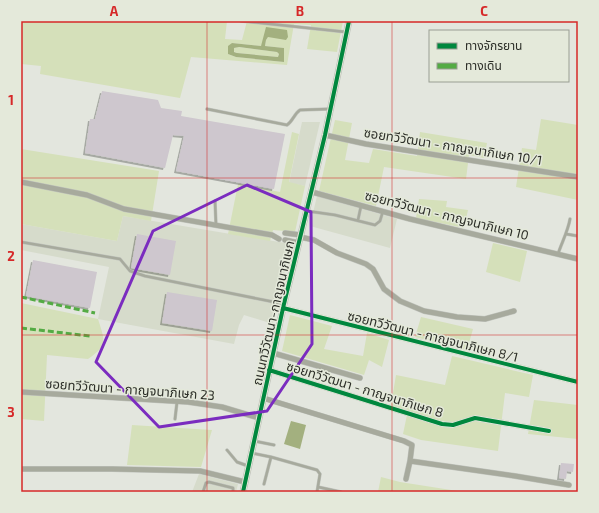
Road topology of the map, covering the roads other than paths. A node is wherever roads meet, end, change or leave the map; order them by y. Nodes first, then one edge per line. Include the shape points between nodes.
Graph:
1 (241, 21) edge
2 (349, 21) edge
3 (347, 32) junction
4 (331, 109) junction
5 (207, 110) dead end
6 (326, 135) junction
7 (578, 177) edge
8 (21, 182) edge
9 (312, 192) junction
10 (215, 201) dead end
11 (361, 205) junction
12 (383, 210) junction
13 (307, 211) junction
14 (570, 219) dead end
15 (358, 220) junction
16 (216, 225) junction
17 (285, 233) dead end
18 (566, 234) junction
19 (279, 236) dead end
20 (578, 236) edge
21 (300, 238) junction
22 (285, 240) dead end
23 (21, 242) edge
24 (558, 254) junction
25 (578, 258) edge
26 (284, 306) junction
27 (514, 311) dead end
28 (273, 353) junction
29 (269, 370) junction
30 (360, 378) dead end
31 (578, 382) edge
32 (21, 392) edge
33 (263, 398) junction
34 (177, 402) junction
35 (259, 418) junction
36 (175, 419) dead end
37 (549, 431) dead end
38 (254, 441) junction
39 (274, 445) dead end
40 (227, 450) dead end
41 (252, 453) junction
42 (271, 457) junction
43 (410, 461) junction
44 (249, 466) junction
45 (21, 469) edge
46 (406, 479) dead end
47 (245, 482) junction
48 (264, 484) dead end
49 (569, 485) dead end
50 (318, 487) junction
51 (203, 492) edge
52 (233, 492) edge
53 (243, 492) edge
54 (317, 492) edge
55 (341, 492) edge

1 - 3 lane
2 - 3 street, ถนนทวีวัฒนา-กาญจนาภิเษก
3 - 4 street, ถนนทวีวัฒนา-กาญจนาภิเษก
4 - 5 lane via 300,110 287,125
4 - 6 street, ถนนทวีวัฒนา-กาญจนาภิเษก
6 - 7 street, ซอยทวีวัฒนา - กาญจนาภิเษก 10/1 via 366,144
6 - 9 street, ถนนทวีวัฒนา-กาญจนาภิเษก
8 - 16 street via 87,195 124,209
9 - 11 street, ซอยทวีวัฒนา - กาญจนาภิเษก 10
9 - 13 street, ถนนทวีวัฒนา-กาญจนาภิเษก
10 - 16 lane
11 - 12 street, ซอยทวีวัฒนา - กาญจนาภิเษก 10
11 - 15 lane
12 - 15 lane via 377,224
12 - 24 street, ซอยทวีวัฒนา - กาญจนาภิเษก 10 via 410,219
13 - 15 lane
13 - 21 street, ถนนทวีวัฒนา-กาญจนาภิเษก
14 - 18 lane
16 - 19 street
17 - 21 street
18 - 20 lane
18 - 24 lane
21 - 22 street
21 - 26 street, ถนนทวีวัฒนา-กาญจนาภิเษก
21 - 27 street via 314,240 337,253 366,264 373,269 384,289 400,301 424,310 457,318 479,319
23 - 26 lane via 120,259 130,271 140,274
24 - 25 street, ซอยทวีวัฒนา - กาญจนาภิเษก 10
26 - 28 street, ถนนทวีวัฒนา-กาญจนาภิเษก
26 - 31 street, ซอยทวีวัฒนา - กาญจนาภิเษก 8/1
28 - 29 street, ถนนทวีวัฒนา-กาญจนาภิเษก
28 - 30 street
29 - 33 street, ถนนทวีวัฒนา-กาญจนาภิเษก
29 - 37 street, ซอยทวีวัฒนา - กาญจนาภิเษก 8 via 442,424 453,425 475,418
32 - 34 street, ซอยทวีวัฒนา - กาญจนาภิเษก 23
33 - 35 street, ถนนทวีวัฒนา-กาญจนาภิเษก
33 - 43 street via 404,441 412,445
34 - 35 street, ซอยทวีวัฒนา - กาญจนาภิเษก 23 via 218,406
34 - 36 lane
35 - 38 street, ถนนทวีวัฒนา-กาญจนาภิเษก
38 - 39 lane
38 - 41 street, ถนนทวีวัฒนา-กาญจนาภิเษก
40 - 44 lane via 237,462
41 - 42 lane
41 - 44 street, ถนนทวีวัฒนา-กาญจนาภิเษก
42 - 48 lane
42 - 50 lane via 317,470 320,474
43 - 46 street
43 - 49 street
44 - 47 street, ถนนทวีวัฒนา-กาญจนาภิเษก
45 - 47 street via 112,468 200,471
47 - 53 street, ถนนทวีวัฒนา-กาญจนาภิเษก
50 - 54 lane
50 - 55 lane
51 - 52 lane via 206,483 209,482 232,488

